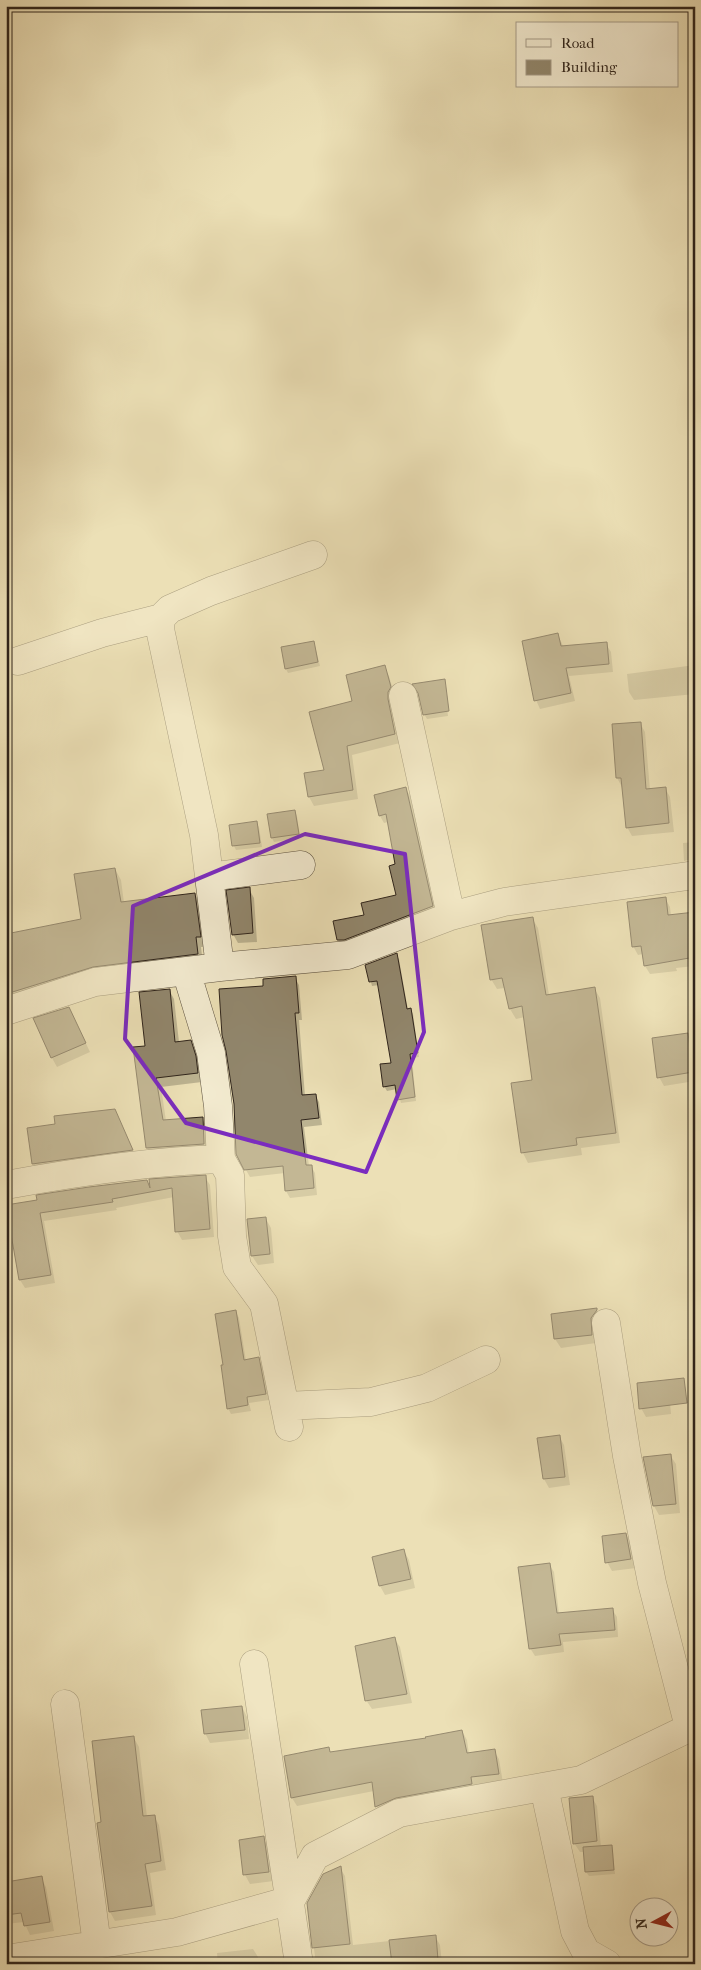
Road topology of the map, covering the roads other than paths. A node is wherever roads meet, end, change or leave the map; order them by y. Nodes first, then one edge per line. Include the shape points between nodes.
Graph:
1 (313, 555) dead end
2 (160, 618) junction
3 (18, 661) dead end
4 (403, 696) dead end
5 (301, 865) dead end
6 (695, 875) edge
7 (209, 877) junction
8 (451, 916) junction
9 (220, 967) junction
10 (186, 971) junction
11 (6, 1011) edge
12 (221, 1159) junction
13 (6, 1185) edge
14 (606, 1323) dead end
15 (486, 1360) dead end
16 (254, 1664) dead end
17 (65, 1704) dead end
18 (692, 1726) edge
19 (544, 1787) junction
20 (291, 1900) junction
21 (97, 1945) junction
22 (6, 1959) edge
23 (299, 1964) edge
24 (607, 1964) edge

1 - 2 street via 211,592 170,609
2 - 3 street
2 - 7 street via 204,835
4 - 8 street
5 - 7 street
6 - 8 street via 504,902
7 - 9 street
8 - 9 street via 348,956
9 - 10 street
10 - 11 street via 95,982
10 - 12 street via 211,1053
12 - 13 street via 165,1162
12 - 15 street via 230,1175 232,1236 237,1267 264,1304 287,1417 427,1388
14 - 18 street via 652,1583
16 - 20 street
17 - 21 street
18 - 19 street via 581,1780
19 - 20 street via 399,1813 315,1856
19 - 24 street via 575,1931 586,1952
20 - 21 street via 177,1932
20 - 23 street
21 - 22 street

